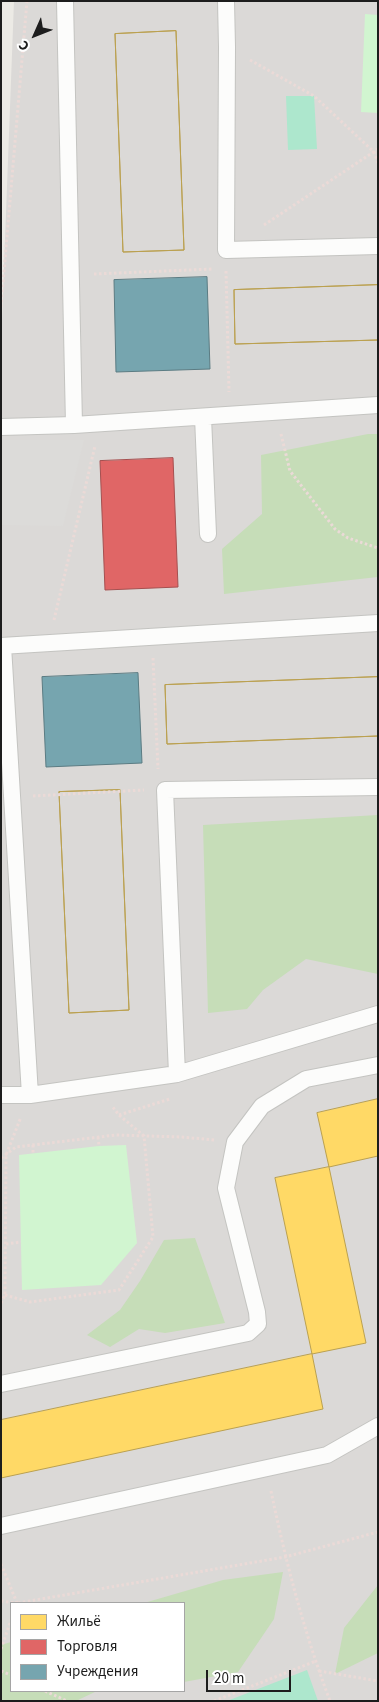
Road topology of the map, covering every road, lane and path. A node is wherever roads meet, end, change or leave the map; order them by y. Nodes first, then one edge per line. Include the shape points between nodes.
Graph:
1 (27, 1) edge
2 (65, 1) edge
3 (226, 1) edge
4 (227, 47) junction
5 (376, 151) edge
6 (378, 163) edge
7 (259, 228) dead end
8 (378, 246) edge
9 (226, 250) junction
10 (226, 269) junction
11 (70, 274) junction
12 (1, 307) edge
13 (378, 405) edge
14 (230, 415) junction
15 (204, 417) junction
16 (101, 424) junction
17 (74, 425) junction
18 (1, 427) edge
19 (285, 454) dead end
20 (208, 534) dead end
21 (378, 548) edge
22 (378, 624) edge
23 (152, 637) junction
24 (48, 643) junction
25 (2, 646) edge
26 (378, 787) edge
27 (162, 790) junction
28 (13, 797) junction
29 (378, 1014) edge
30 (378, 1065) edge
31 (177, 1074) junction
32 (96, 1086) junction
33 (1, 1095) edge
34 (30, 1095) junction
35 (144, 1136) junction
36 (98, 1137) junction
37 (235, 1142) junction
38 (33, 1145) junction
39 (99, 1146) dead end
40 (33, 1154) dead end
41 (6, 1156) junction
42 (1, 1158) edge
43 (21, 1242) dead end
44 (6, 1244) junction
45 (6, 1295) junction
46 (1, 1303) edge
47 (1, 1384) edge
48 (378, 1426) edge
49 (266, 1468) junction
50 (1, 1526) edge
51 (378, 1532) edge
52 (285, 1557) junction
53 (1, 1564) edge
54 (17, 1602) edge
55 (23, 1602) edge
56 (10, 1623) edge
57 (1, 1649) edge
58 (316, 1661) junction
59 (319, 1671) junction
60 (378, 1681) edge
61 (47, 1692) edge
62 (67, 1701) edge
63 (214, 1701) edge
64 (330, 1701) edge

1 - 12 path
2 - 11 lane
3 - 4 lane
4 - 5 path via 314,96
4 - 9 lane
5 - 6 path
5 - 7 path
8 - 9 lane
9 - 10 path
10 - 11 path
10 - 14 path
11 - 17 lane
13 - 14 lane
14 - 15 lane
15 - 16 lane
15 - 20 lane
16 - 17 lane
16 - 24 path
17 - 18 lane
19 - 21 path via 290,470 335,529 348,538
22 - 23 lane
23 - 24 lane
23 - 27 path
24 - 25 lane
25 - 28 lane
26 - 27 lane
27 - 28 path
27 - 31 lane
28 - 34 lane
29 - 31 lane
30 - 37 lane via 306,1080 262,1106
31 - 32 lane
32 - 34 lane
32 - 35 path via 119,1115
33 - 34 lane
34 - 41 path
35 - 36 path
35 - 37 path
35 - 45 path via 153,1237 119,1290 30,1302
36 - 38 path
36 - 39 path
37 - 47 lane via 226,1188 258,1324 248,1333
38 - 40 path
38 - 41 path via 16,1148
41 - 42 path
41 - 44 path
43 - 44 path
44 - 45 path
45 - 46 path
48 - 49 lane via 327,1455
49 - 50 lane
49 - 52 path
51 - 52 path
52 - 55 path
52 - 58 path
53 - 54 path
56 - 57 path
58 - 59 path
58 - 63 path
59 - 60 path
59 - 64 path
61 - 62 path

